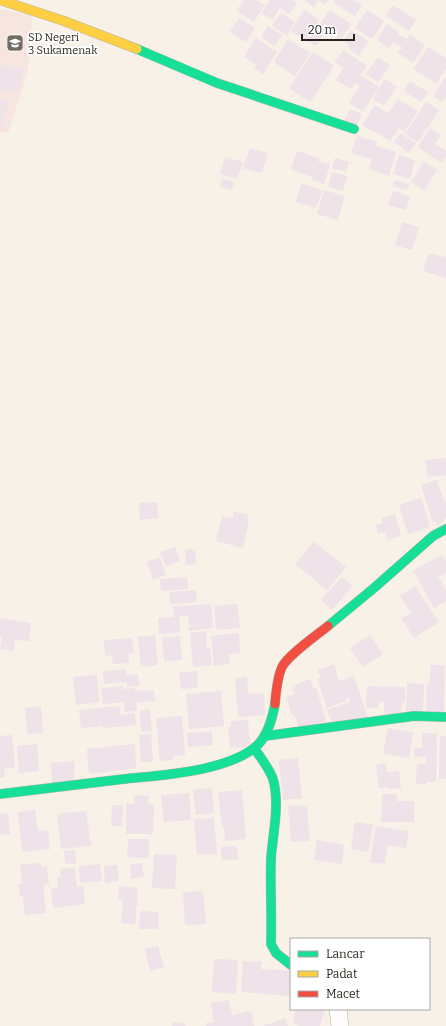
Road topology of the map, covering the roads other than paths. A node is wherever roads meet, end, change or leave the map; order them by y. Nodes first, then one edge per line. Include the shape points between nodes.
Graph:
1 (0, 0) edge
2 (354, 129) dead end
3 (446, 528) edge
4 (446, 717) edge
5 (265, 736) junction
6 (254, 748) junction
7 (0, 794) edge
8 (290, 964) edge
9 (338, 1010) edge
10 (340, 1026) edge

1 - 2 street via 119,40 217,83
3 - 5 street via 433,536 288,659 282,667 274,714
4 - 5 street via 409,717
5 - 6 street
6 - 7 street via 238,758 192,771
6 - 8 street via 270,771 275,795 271,868 271,944 276,953
9 - 10 street

